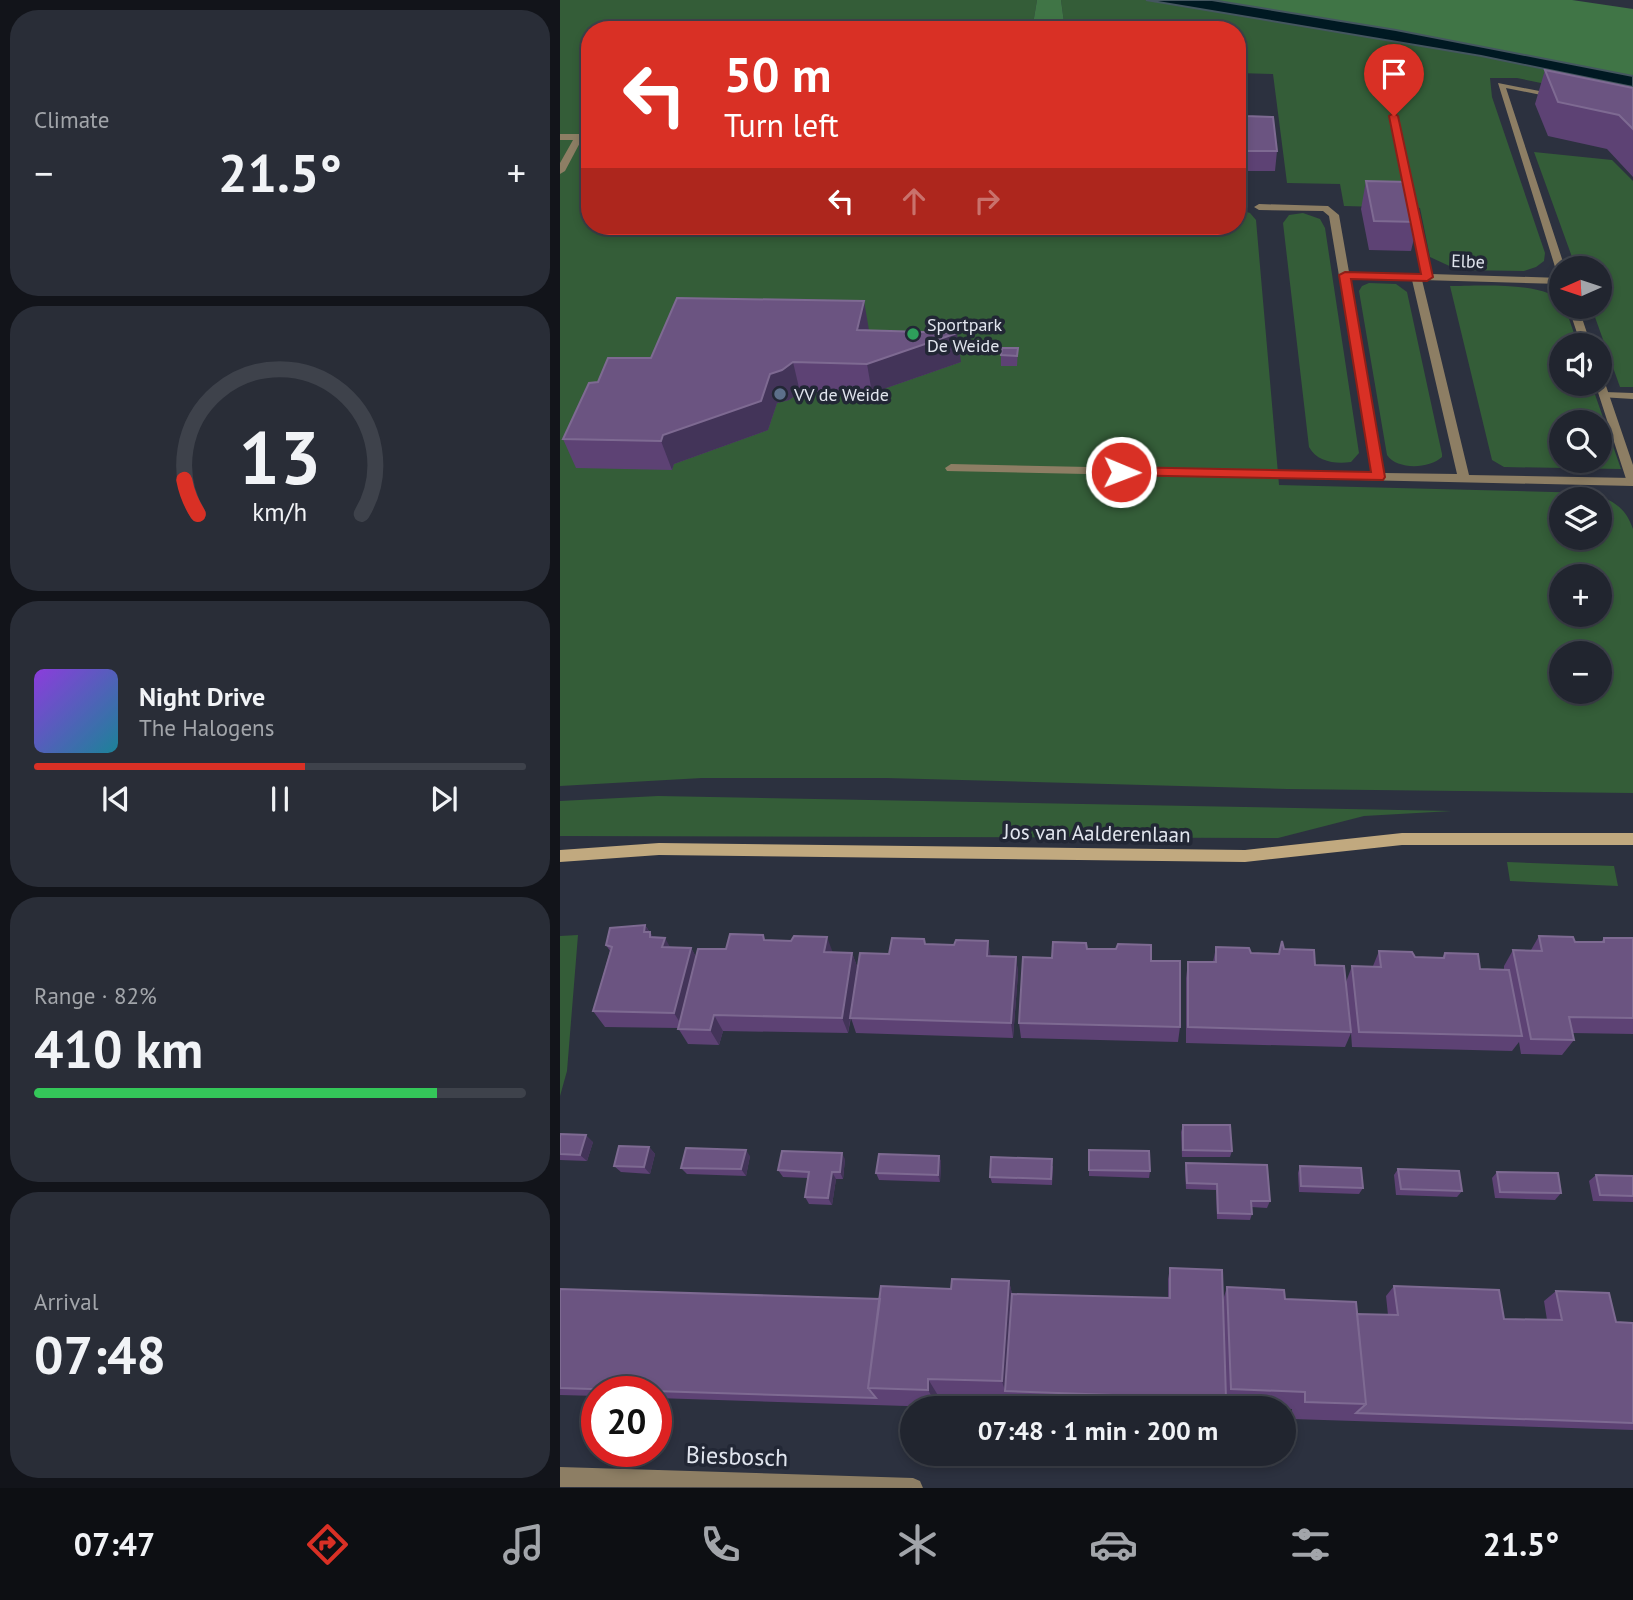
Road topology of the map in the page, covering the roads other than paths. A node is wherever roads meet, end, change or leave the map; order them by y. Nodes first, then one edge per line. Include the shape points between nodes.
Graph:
1 (1567, 97) edge
2 (1394, 116) dead end
3 (560, 137) edge
4 (560, 171) edge
5 (1259, 207) dead end
6 (1556, 256) edge
7 (1345, 275) junction
8 (1422, 277) junction
9 (1549, 281) edge
10 (1612, 391) edge
11 (1604, 396) edge
12 (1633, 396) edge
13 (951, 468) dead end
14 (1378, 477) junction
15 (1464, 478) junction
16 (1633, 482) edge
17 (1633, 839) edge
18 (560, 856) edge
19 (560, 1477) edge
20 (913, 1488) edge

1 - 6 street via 1501,85
2 - 8 street
3 - 4 street via 579,137
5 - 7 street via 1325,208 1334,215
7 - 8 street, Elbe
7 - 14 street
8 - 9 street, Elbe
8 - 15 street
10 - 12 street
11 - 16 street
13 - 14 street
14 - 15 street
15 - 16 street
17 - 18 street, Jos van Aalderenlaan via 1402,839 1245,856 659,849
19 - 20 street, Biesbosch

